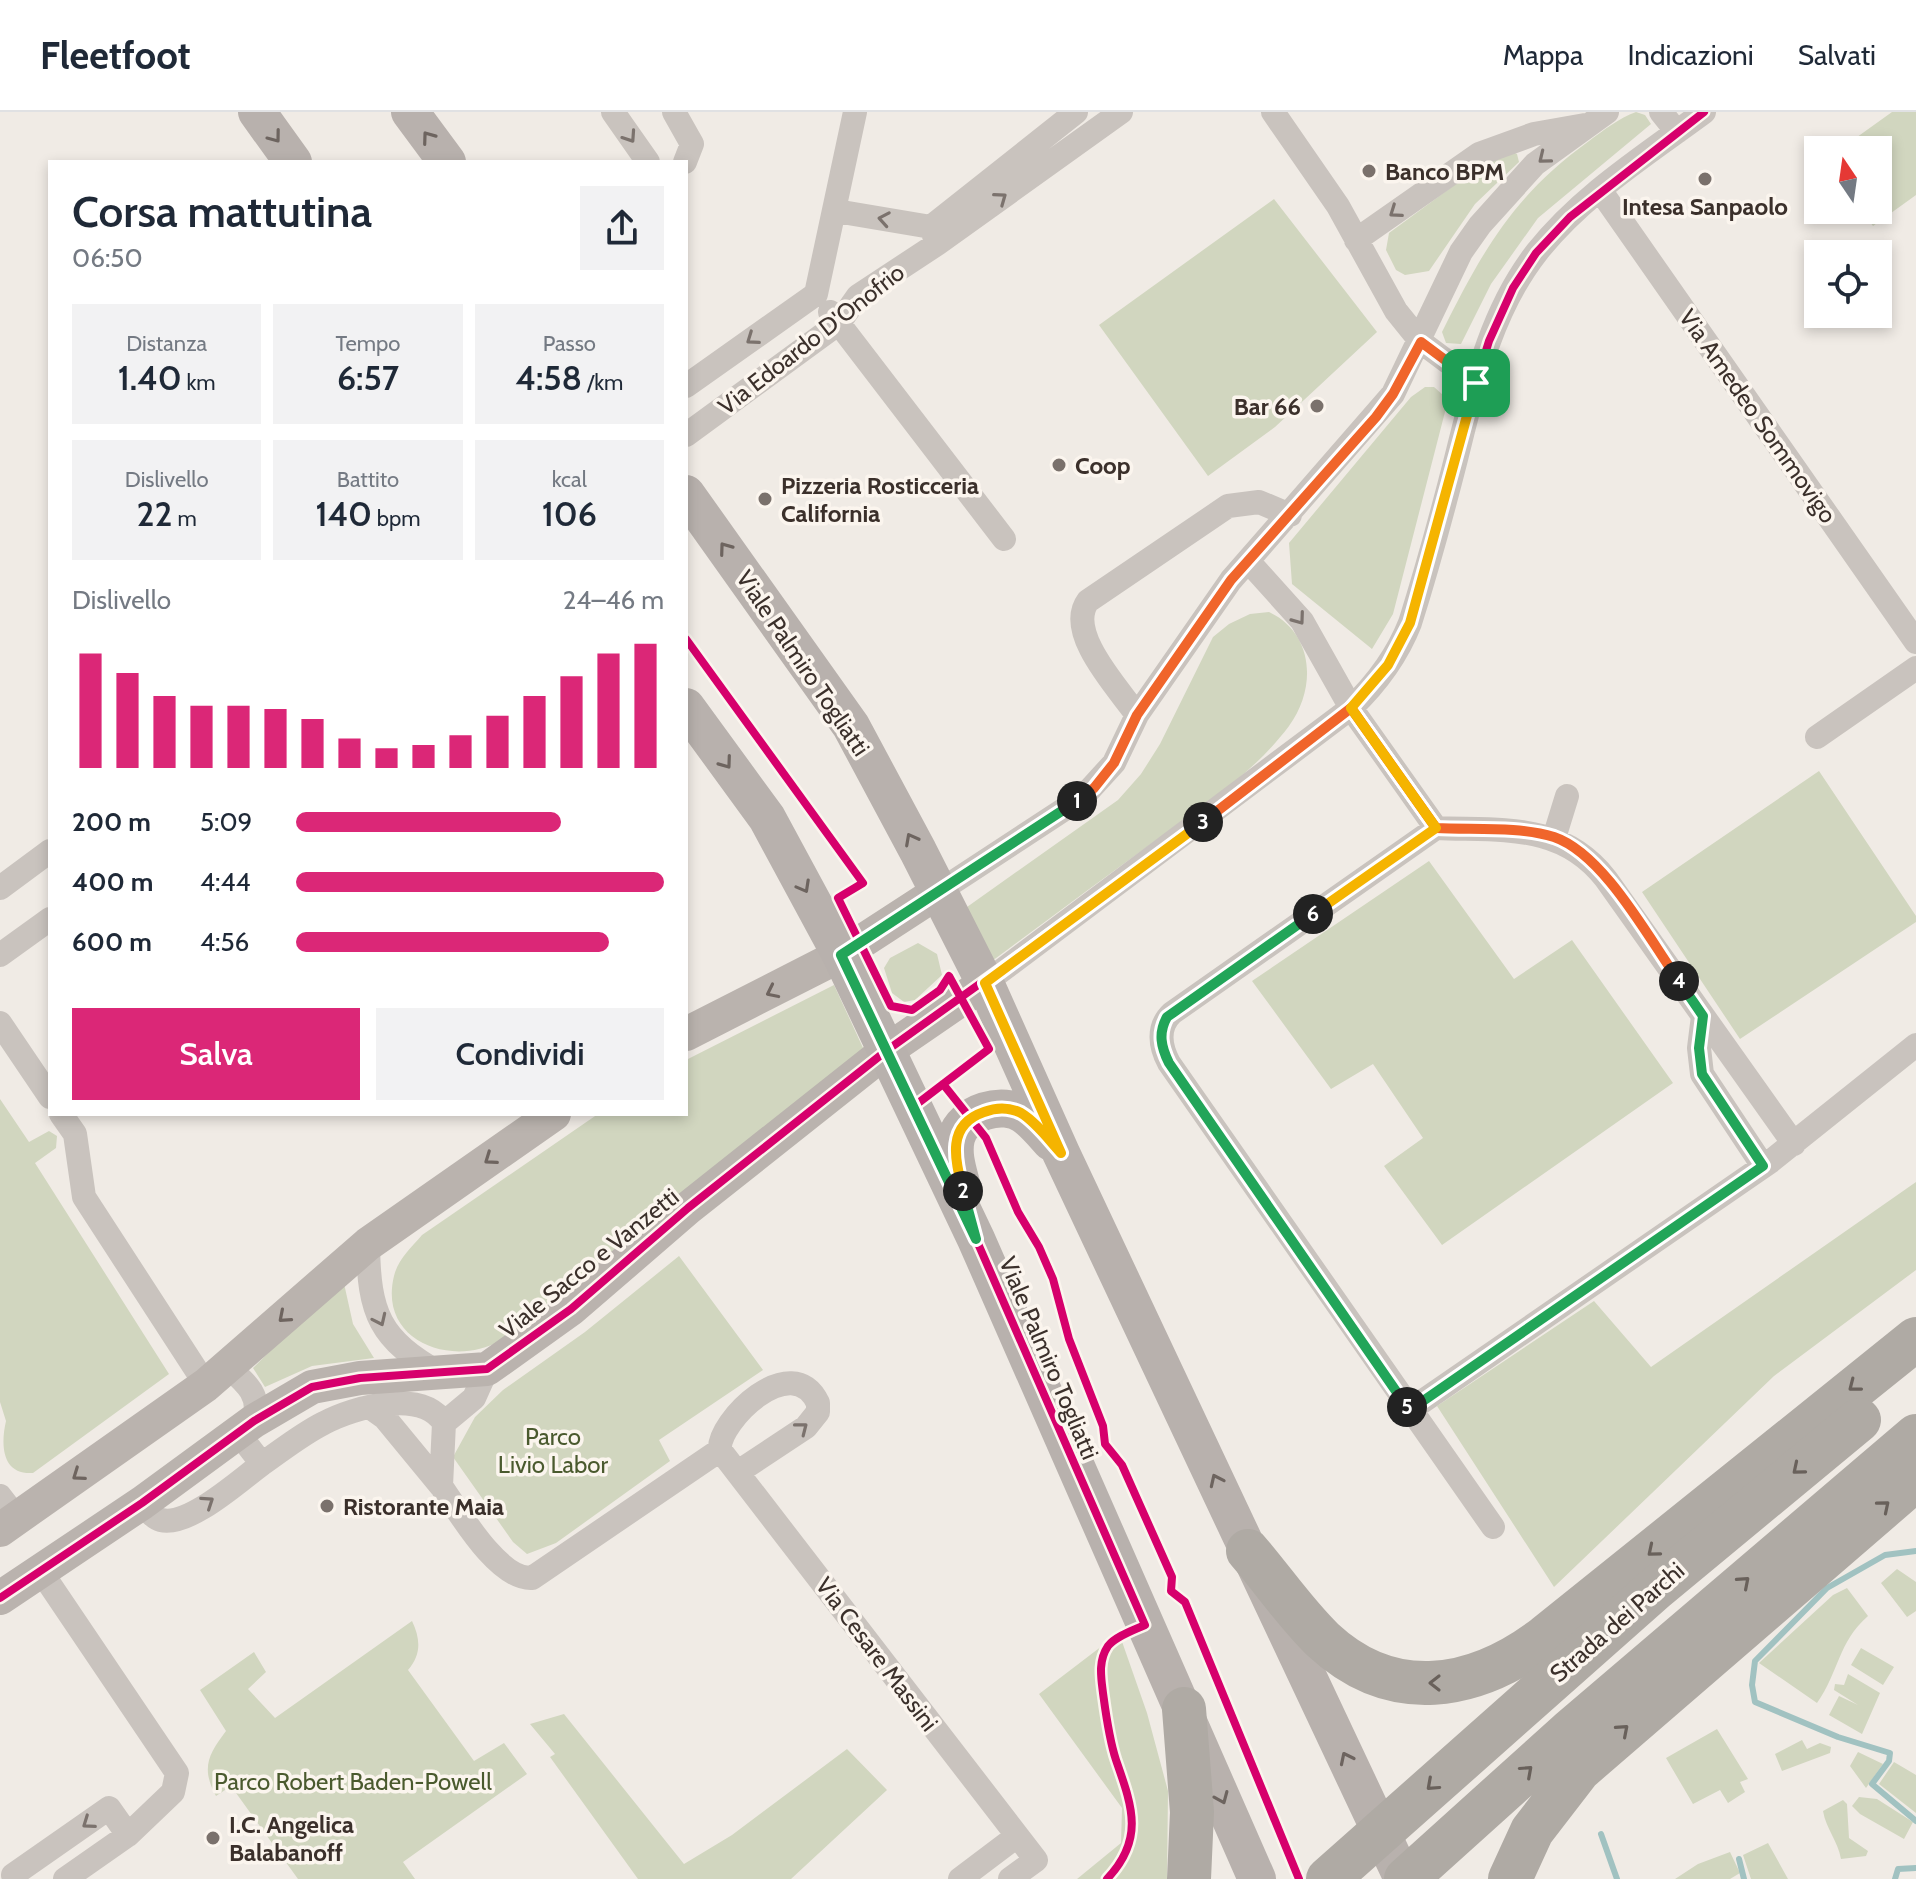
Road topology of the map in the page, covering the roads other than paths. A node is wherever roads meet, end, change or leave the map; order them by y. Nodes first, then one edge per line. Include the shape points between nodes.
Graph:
1 (257, 112) edge
2 (410, 112) edge
3 (613, 112) edge
4 (674, 112) edge
5 (855, 112) edge
6 (1076, 112) edge
7 (1121, 112) edge
8 (1273, 112) edge
9 (1661, 112) edge
10 (1704, 112) edge
11 (1599, 118) edge
12 (1677, 132) junction
13 (292, 160) edge
14 (446, 160) edge
15 (647, 160) edge
16 (686, 160) edge
17 (1600, 190) junction
18 (836, 211) junction
19 (934, 235) junction
20 (1356, 240) junction
21 (816, 294) junction
22 (839, 323) junction
23 (1421, 342) junction
24 (1476, 383) junction
25 (688, 385) edge
26 (688, 434) edge
27 (688, 497) edge
28 (1290, 515) junction
29 (1004, 539) dead end
30 (1248, 561) junction
31 (1916, 642) edge
32 (1916, 668) edge
33 (1351, 708) junction
34 (688, 710) edge
35 (1137, 715) junction
36 (1817, 737) dead end
37 (1567, 796) dead end
38 (1436, 828) junction
39 (1554, 838) junction
40 (48, 852) edge
41 (0, 888) edge
42 (938, 892) junction
43 (48, 920) edge
44 (0, 955) edge
45 (841, 955) junction
46 (985, 983) junction
47 (1703, 1016) junction
48 (0, 1023) edge
49 (688, 1033) edge
50 (1916, 1045) edge
51 (886, 1051) junction
52 (48, 1094) edge
53 (62, 1116) edge
54 (551, 1116) edge
55 (1794, 1144) junction
56 (1061, 1153) junction
57 (1763, 1166) junction
58 (976, 1239) junction
59 (368, 1244) junction
60 (1916, 1339) edge
61 (487, 1369) junction
62 (441, 1374) junction
63 (216, 1375) junction
64 (1916, 1377) edge
65 (371, 1408) junction
66 (1410, 1410) junction
67 (246, 1427) junction
68 (443, 1428) junction
69 (405, 1444) junction
70 (720, 1450) junction
71 (1908, 1457) edge
72 (262, 1464) junction
73 (738, 1472) junction
74 (441, 1486) junction
75 (142, 1503) junction
76 (6, 1514) edge
77 (1493, 1527) dead end
78 (1248, 1551) junction
79 (40, 1570) junction
80 (0, 1598) edge
81 (1184, 1709) junction
82 (128, 1835) junction
83 (1017, 1836) junction
84 (10, 1875) edge
85 (65, 1879) edge
86 (960, 1879) edge
87 (1010, 1879) edge
88 (1189, 1879) edge
89 (1257, 1879) edge
90 (1328, 1879) edge
91 (1405, 1879) edge
92 (1510, 1879) edge

1 -> 13 main road
14 -> 2 main road
3 -> 15 street
4 - 16 street via 692,144
5 - 18 street, Via Edoardo D'Onofrio
6 - 19 street, Via Edoardo D'Onofrio
19 -> 7 street, Via Edoardo D'Onofrio
8 - 20 street
9 - 12 street
10 - 12 street
11 -> 20 street via 1479,154
11 -> 23 street via 1526,173 1480,225
12 - 17 street
17 - 24 street via 1562,224 1525,270 1501,313
17 - 31 street, Via Amedeo Sommovigo
19 -> 18 street
18 - 21 street, Via Edoardo D'Onofrio
19 - 22 street, Via Edoardo D'Onofrio via 858,296
20 - 23 street via 1388,301
21 - 22 street
21 -> 25 street, Via Edoardo D'Onofrio
22 - 26 street, Via Edoardo D'Onofrio
22 - 29 street
23 - 24 street
23 - 28 street via 1385,405
24 - 33 street via 1410,623 1388,665
42 -> 27 main road, Viale Palmiro Togliatti via 851,726
28 - 30 street
28 - 35 street via 1259,502 1228,506 1088,601 1080,616 1082,632
30 -> 33 street via 1302,621
30 - 35 street
32 - 36 street
33 - 38 street
33 - 46 street
34 -> 45 main road, Viale Palmiro Togliatti via 767,818
35 - 42 street via 1114,763 1094,788
37 - 39 street
38 - 39 street
38 - 66 street via 1172,1013 1161,1035 1169,1063
39 - 47 street via 1600,871
40 - 41 street
42 - 45 street
42 - 46 main road, Viale Palmiro Togliatti
43 - 44 street
45 -> 49 street
45 - 51 main road, Viale Palmiro Togliatti
46 - 51 street, Viale Sacco e Vanzetti
46 - 56 main road, Viale Palmiro Togliatti
47 - 55 street
47 - 57 street via 1702,1074
48 - 52 street
50 - 55 street
51 - 58 main road, Viale Palmiro Togliatti
51 - 61 street, Viale Sacco e Vanzetti via 688,1208 571,1309
53 - 63 street via 75,1134 84,1197
54 -> 59 street
55 - 57 street
56 - 58 main road via 1016,1111 996,1109 965,1122 956,1141 956,1161
78 -> 56 main road, Viale Palmiro Togliatti
57 - 66 street
58 - 81 main road, Viale Palmiro Togliatti
59 -> 62 street via 377,1317 396,1345
59 -> 63 street
60 -> 78 highway via 1545,1637 1477,1677 1414,1682 1359,1665 1323,1639
61 - 62 street, Viale Sacco e Vanzetti
61 - 68 street via 474,1398
62 - 67 street, Viale Sacco e Vanzetti via 319,1385
63 - 67 street via 254,1395 257,1411
63 -> 76 street
64 -> 90 highway, Strada dei Parchi, bridge via 1655,1589
65 - 68 street via 418,1405 435,1412
65 - 69 street
65 - 72 street via 324,1422
66 - 77 street
67 - 72 street
67 - 75 street, Viale Sacco e Vanzetti
68 - 69 street
68 - 74 street
69 - 74 street
70 - 73 street, Via Cesare Massini
73 -> 70 street via 813,1420 818,1412 814,1393 790,1381 766,1391 726,1427
70 - 74 street via 532,1578 515,1576 498,1562
91 -> 71 highway via 1569,1732
92 -> 71 highway via 1532,1831 1579,1770
75 -> 72 street via 157,1519 189,1515
73 - 83 street, Via Cesare Massini
75 - 79 street, Viale Sacco e Vanzetti
91 -> 78 main road, Viale Palmiro Togliatti
79 - 80 street, Viale Sacco e Vanzetti
79 - 82 street via 177,1773 173,1792
81 - 88 highway via 1192,1812
81 -> 89 main road, Viale Palmiro Togliatti
82 -> 84 street via 109,1808
82 - 85 street
83 - 86 street
83 - 87 street, Via Cesare Massini via 1036,1860

